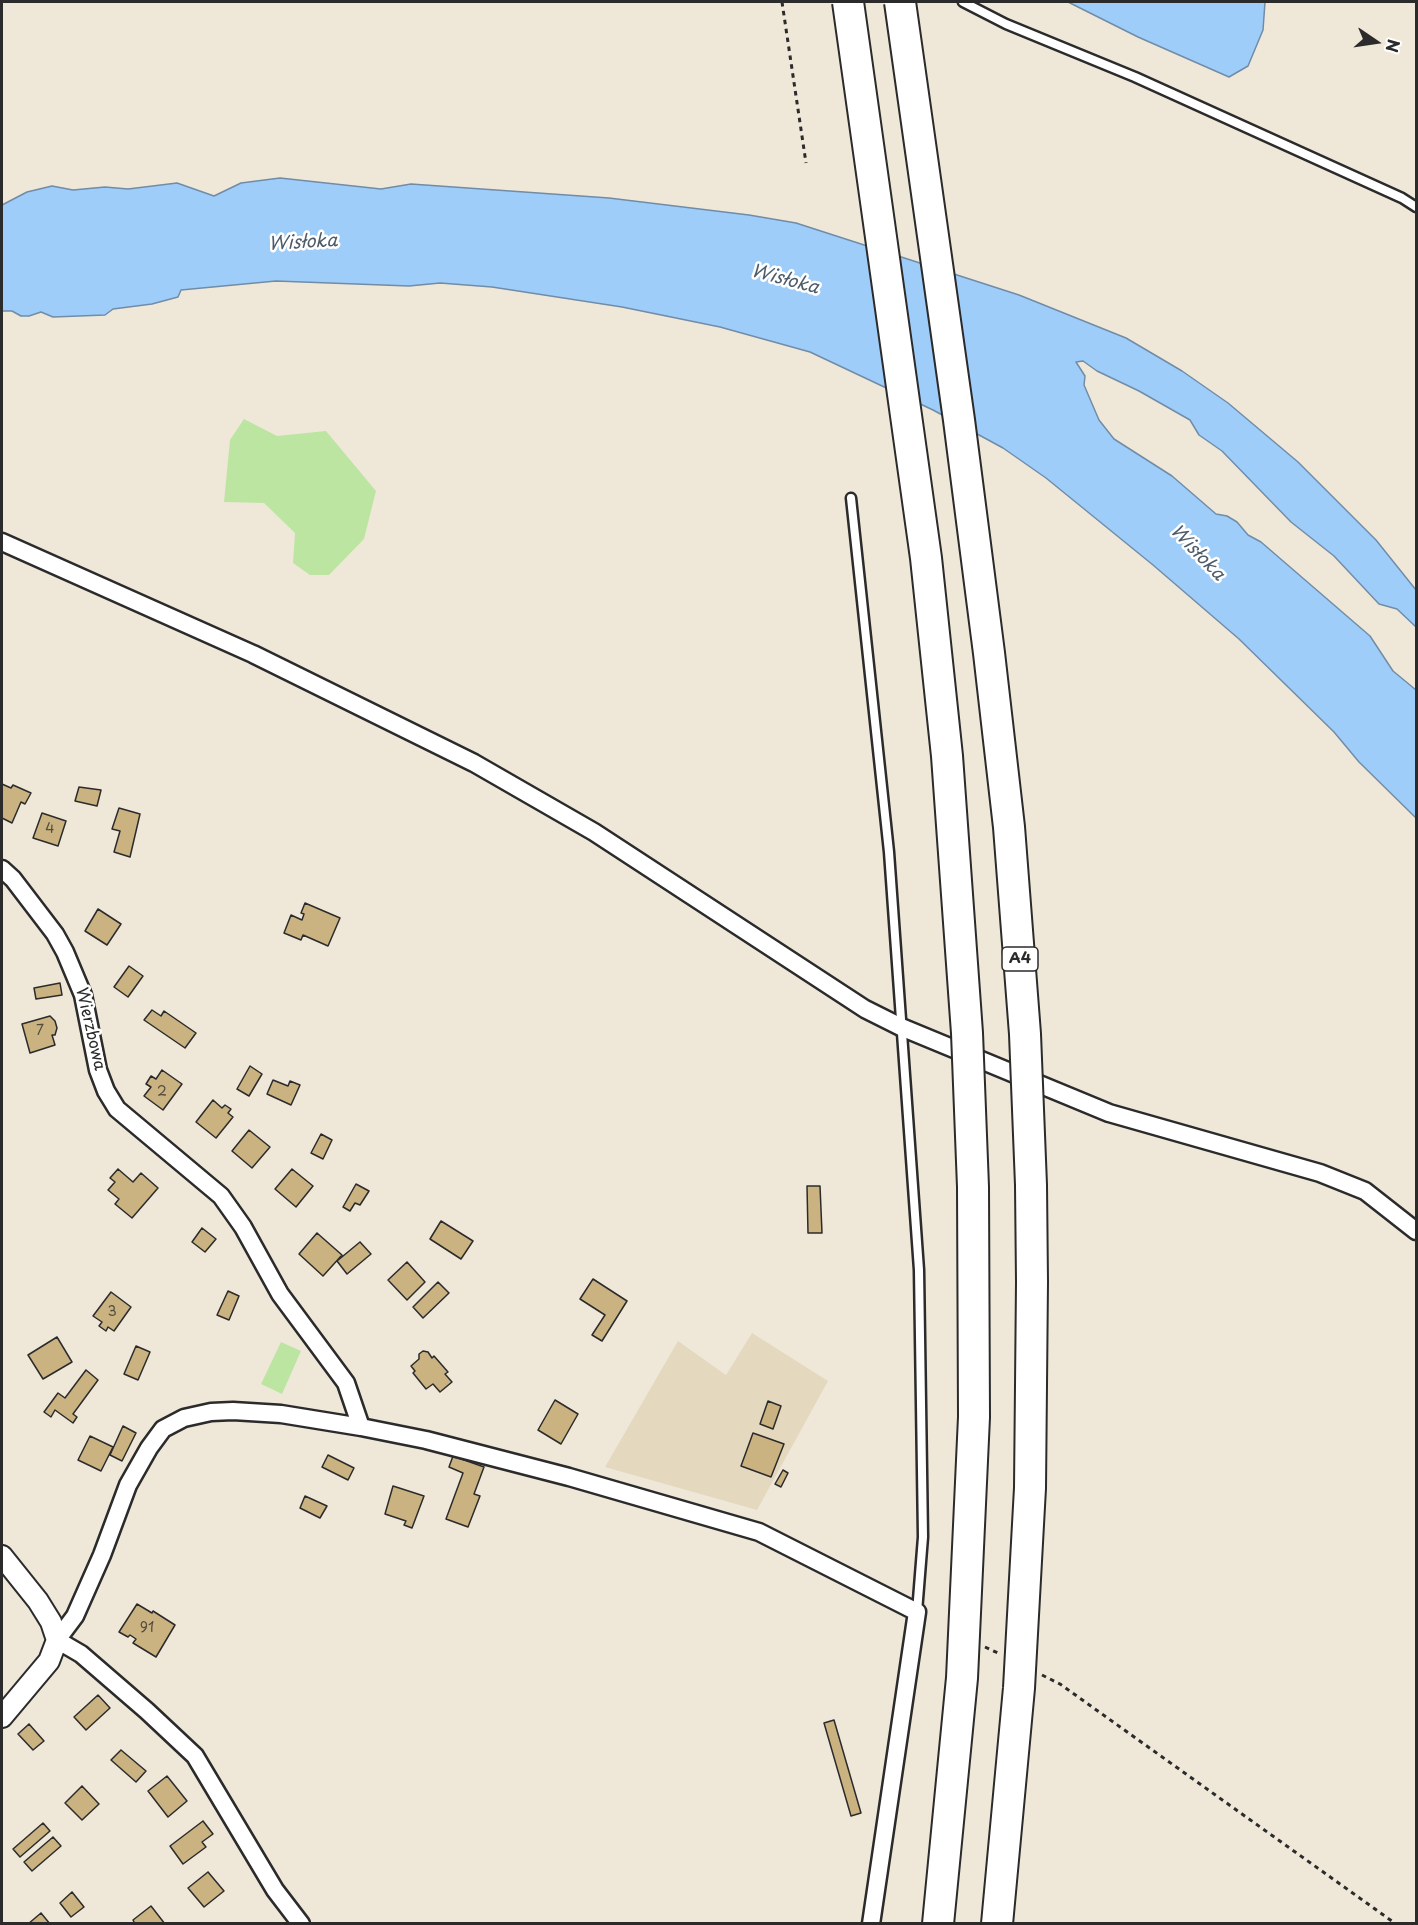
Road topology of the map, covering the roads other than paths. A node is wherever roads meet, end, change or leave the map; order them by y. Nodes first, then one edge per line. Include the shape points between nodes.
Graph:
1 (848, 2) edge
2 (900, 2) edge
3 (963, 2) edge
4 (1416, 207) edge
5 (851, 498) dead end
6 (2, 542) edge
7 (2, 869) edge
8 (901, 1027) junction
9 (1416, 1231) edge
10 (361, 1427) junction
11 (2, 1556) edge
12 (916, 1612) junction
13 (57, 1640) junction
14 (2, 1717) edge
15 (301, 1923) edge
16 (871, 1923) edge
17 (938, 1923) edge
18 (996, 1923) edge

1 - 17 highway, bridge via 926,558 951,801 967,1033 974,1255 974,1428 962,1678
2 - 18 highway, A4, bridge via 961,432 999,738 1026,1056 1032,1271 1030,1488 1019,1688
3 - 4 lane
5 - 8 lane via 889,852
6 - 8 street via 253,654 474,763 594,832 865,1009
7 - 10 street, Wierzbowa via 55,934 69,959 83,994 98,1070 117,1109 221,1196 280,1294 346,1383
8 - 9 street via 1109,1113 1320,1173 1365,1191
8 - 12 lane via 919,1270 923,1537
10 - 12 street via 558,1474 759,1532
10 - 13 street via 233,1411 184,1418 163,1429 128,1485 75,1616
11 - 13 street via 38,1601
12 - 16 street
13 - 14 street via 49,1661
13 - 15 street via 81,1654 195,1756 275,1890

